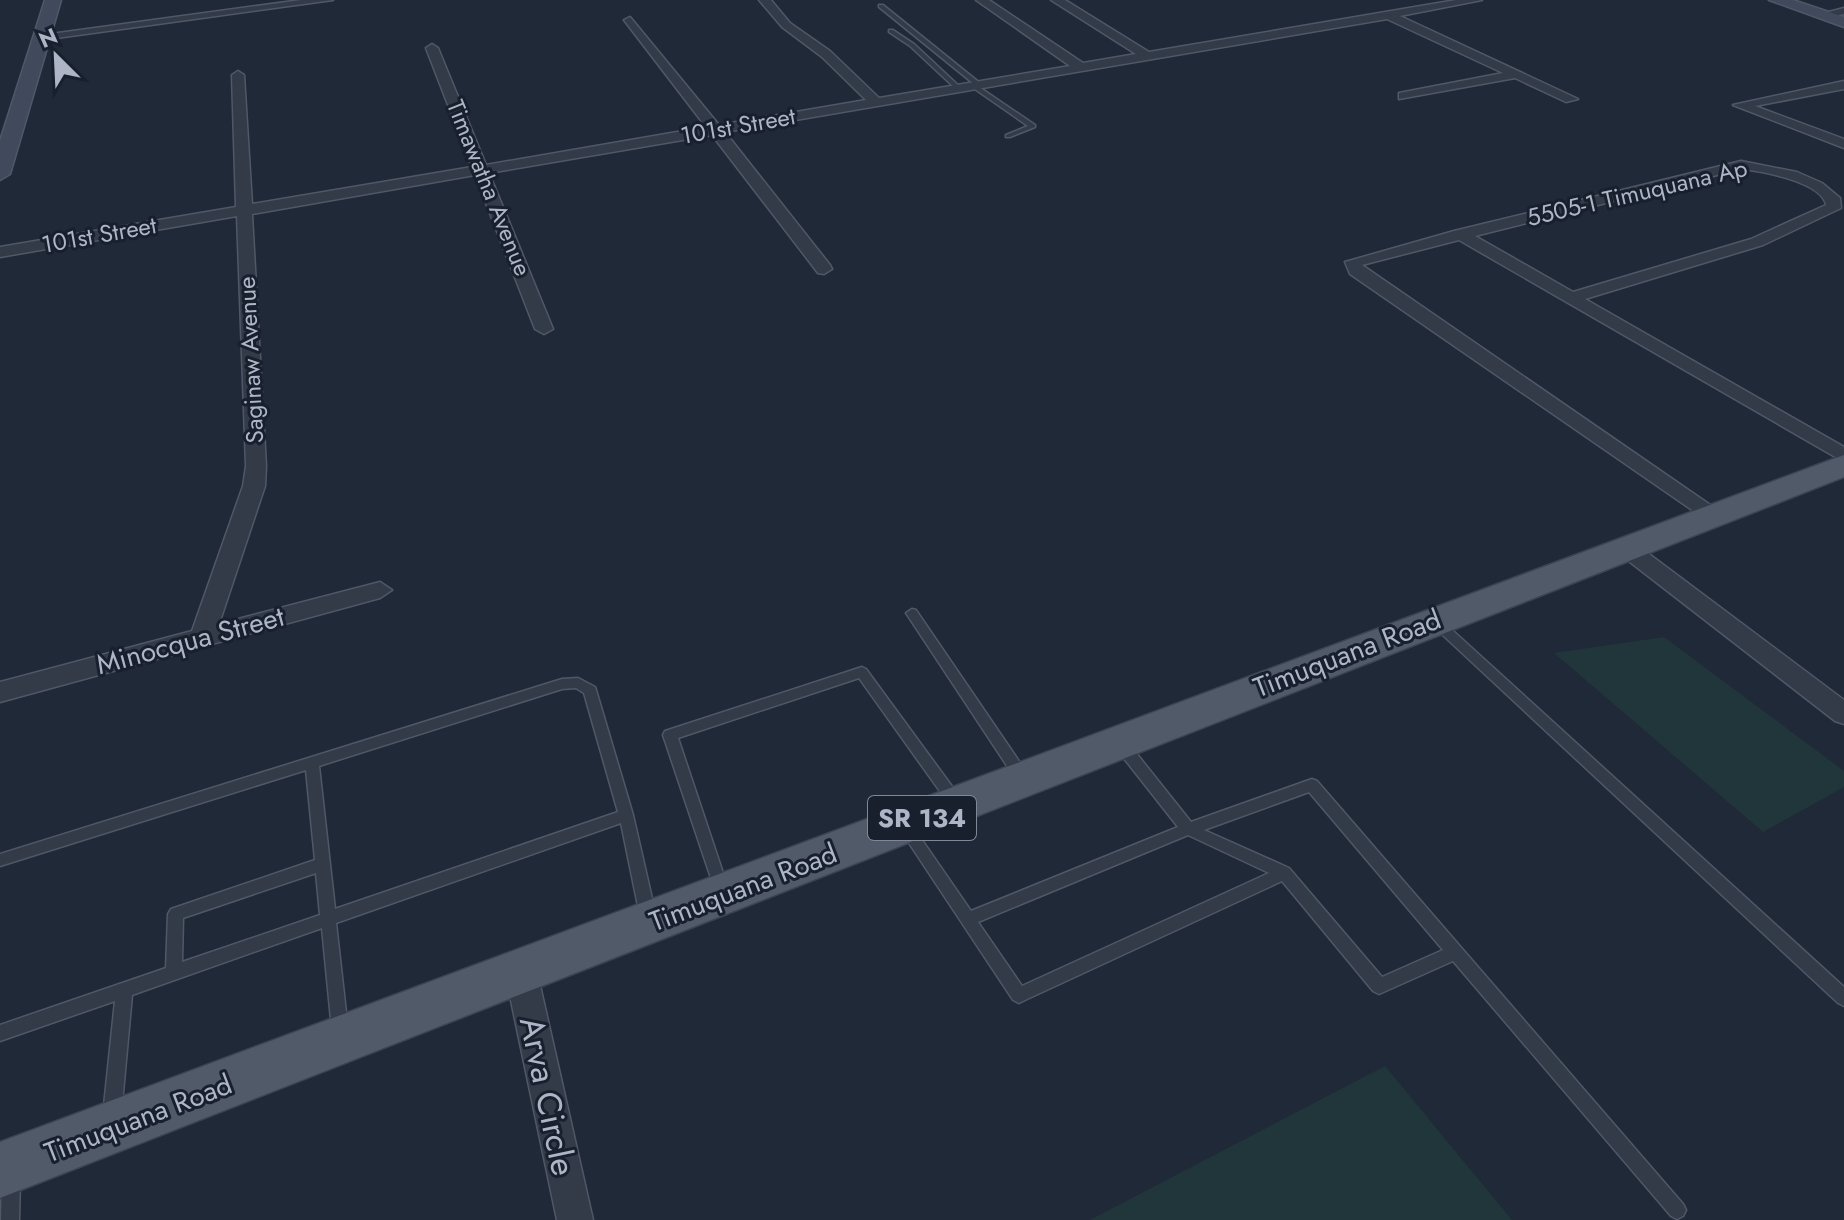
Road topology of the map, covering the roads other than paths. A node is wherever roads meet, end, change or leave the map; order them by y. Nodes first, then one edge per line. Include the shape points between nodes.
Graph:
1 (53, 0) edge
2 (327, 0) edge
3 (765, 0) edge
4 (982, 0) edge
5 (1057, 0) edge
6 (1476, 0) edge
7 (1777, 0) edge
8 (881, 6) dead end
9 (1844, 14) edge
10 (1388, 15) junction
11 (630, 20) dead end
12 (891, 31) dead end
13 (42, 36) junction
14 (432, 48) dead end
15 (1147, 56) junction
16 (1082, 68) junction
17 (1516, 74) junction
18 (238, 75) dead end
19 (976, 85) junction
20 (1844, 85) edge
21 (958, 88) junction
22 (1404, 96) dead end
23 (1571, 99) dead end
24 (876, 102) junction
25 (715, 130) junction
26 (1008, 136) dead end
27 (1844, 144) edge
28 (483, 169) junction
29 (0, 174) edge
30 (243, 210) junction
31 (1460, 234) junction
32 (0, 252) edge
33 (824, 269) dead end
34 (1568, 299) junction
35 (544, 329) dead end
36 (1844, 456) edge
37 (1844, 465) edge
38 (1711, 516) junction
39 (1625, 547) junction
40 (380, 590) dead end
41 (912, 613) dead end
42 (1433, 620) junction
43 (203, 636) junction
44 (0, 692) edge
45 (1844, 714) edge
46 (1118, 741) junction
47 (312, 762) junction
48 (1024, 779) junction
49 (957, 805) junction
50 (626, 815) junction
51 (904, 825) junction
52 (1188, 829) junction
53 (0, 860) edge
54 (323, 864) junction
55 (1284, 873) junction
56 (724, 895) junction
57 (969, 919) junction
58 (328, 920) junction
59 (650, 924) junction
60 (1455, 952) junction
61 (521, 972) junction
62 (174, 973) junction
63 (124, 991) junction
64 (1844, 998) edge
65 (0, 1033) edge
66 (341, 1041) junction
67 (111, 1128) junction
68 (6, 1168) edge
69 (1677, 1210) dead end
70 (10, 1220) edge
71 (575, 1220) edge

1 - 13 street
2 - 13 street
3 - 24 street via 786,25
4 - 16 street
5 - 15 street
6 - 10 street, 101st Street
7 - 9 street via 1823,15
8 - 19 lane
10 - 15 street, 101st Street
10 - 17 street
11 - 25 street
12 - 21 lane
13 - 29 street
14 - 28 street, Timawatha Avenue
15 - 16 street, 101st Street
16 - 19 street, 101st Street
17 - 22 street
17 - 23 street
18 - 30 street, Saginaw Avenue
19 - 21 street, 101st Street
19 - 26 lane via 1033,126
20 - 27 street via 1740,105
21 - 24 street, 101st Street
24 - 25 street, 101st Street
25 - 28 street, 101st Street
25 - 33 street
28 - 30 street, 101st Street
28 - 35 street, Timawatha Avenue
30 - 32 street, 101st Street
30 - 43 street, Saginaw Avenue via 256,466 254,486
31 - 34 street, 5505-1 Timuquana Ap
31 - 34 street, 5505-1 Timuquana Ap via 1741,165 1758,165 1809,183 1835,201 1833,208 1757,242
31 - 38 street via 1352,266
34 - 36 street, 5505-1 Timuquana Ap
37 - 38 main road, Timuquana Road / SR 134
38 - 39 main road, Timuquana Road / SR 134
39 - 42 main road, Timuquana Road / SR 134
39 - 45 street
40 - 43 street, Minocqua Street
41 - 48 lane
42 - 46 main road, Timuquana Road / SR 134
42 - 64 lane
43 - 44 street, Minocqua Street
46 - 48 main road, Timuquana Road / SR 134
46 - 52 lane
47 - 50 lane via 578,683 590,690
47 - 53 lane
47 - 54 lane
48 - 49 main road, Timuquana Road / SR 134
49 - 51 main road, Timuquana Road / SR 134
49 - 56 lane via 862,672 670,735
50 - 58 lane
50 - 59 lane
51 - 56 main road, Timuquana Road / SR 134
51 - 57 lane
52 - 55 lane
52 - 57 lane
52 - 60 lane via 1312,785
54 - 58 lane
54 - 62 lane via 176,914
55 - 57 lane via 1019,995
55 - 60 lane via 1379,986
56 - 59 main road, Timuquana Road / SR 134
58 - 62 lane
58 - 66 lane
59 - 61 main road, Timuquana Road / SR 134
60 - 69 lane
61 - 66 main road, Timuquana Road / SR 134
61 - 71 street, Arva Circle
62 - 63 lane
63 - 65 lane
63 - 67 lane
66 - 67 main road, Timuquana Road / SR 134
67 - 68 main road, Timuquana Road / SR 134
68 - 70 lane

